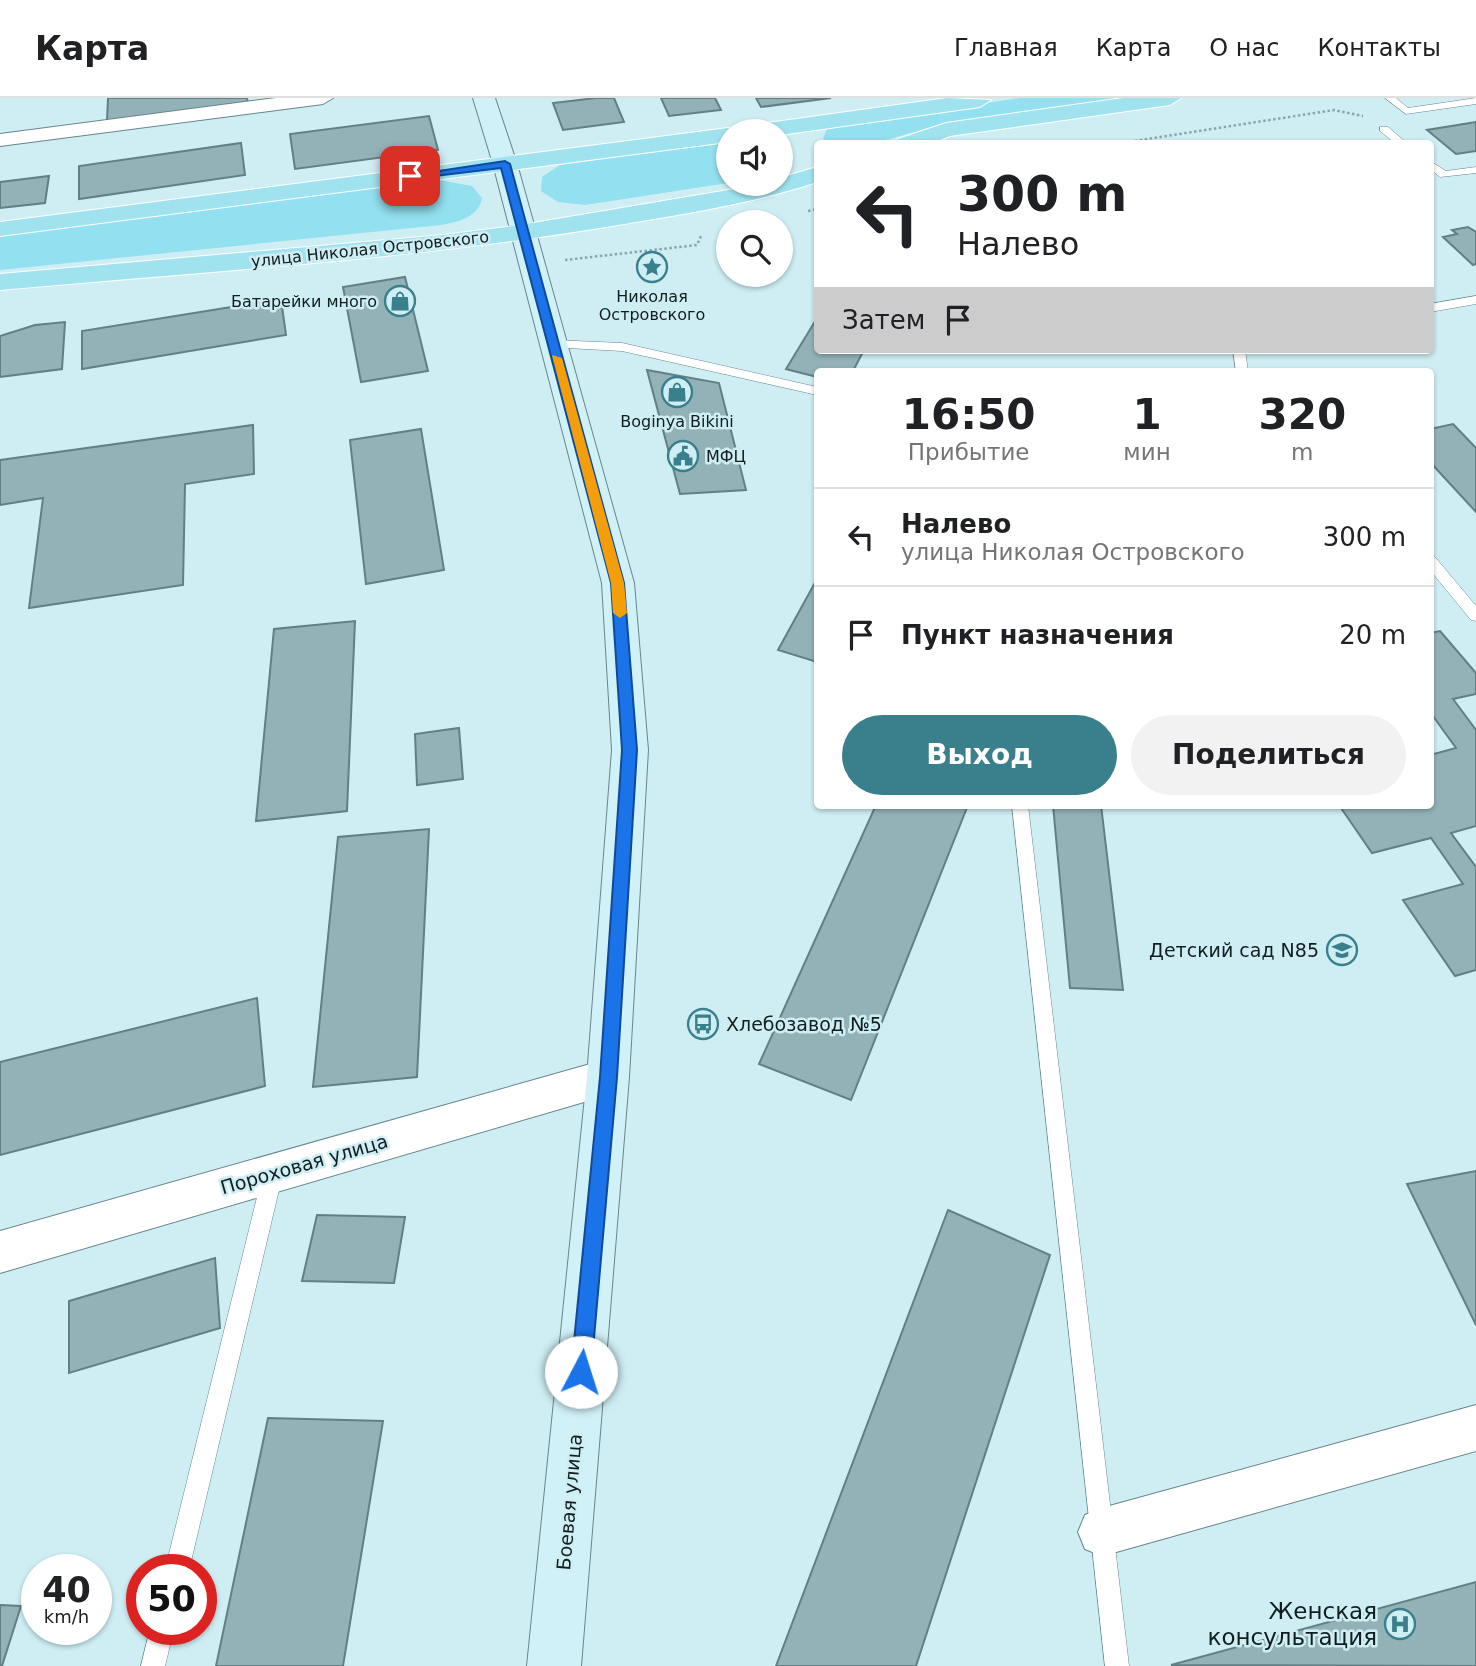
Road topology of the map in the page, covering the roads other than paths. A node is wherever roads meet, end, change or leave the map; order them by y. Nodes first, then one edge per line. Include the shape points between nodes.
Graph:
1 (323, 98) edge
2 (484, 98) edge
3 (996, 98) edge
4 (1171, 98) edge
5 (1390, 98) edge
6 (1476, 101) edge
7 (1384, 129) dead end
8 (716, 137) edge
9 (0, 140) edge
10 (917, 140) edge
11 (1398, 140) edge
12 (799, 141) edge
13 (505, 164) junction
14 (1434, 167) edge
15 (1476, 170) edge
16 (808, 177) edge
17 (0, 229) edge
18 (521, 233) junction
19 (0, 282) edge
20 (1476, 300) edge
21 (1434, 307) edge
22 (553, 344) junction
23 (814, 390) edge
24 (1434, 566) edge
25 (1476, 616) edge
26 (1020, 809) edge
27 (608, 1077) junction
28 (273, 1173) junction
29 (0, 1253) edge
30 (1476, 1428) edge
31 (1102, 1532) junction
32 (181, 1554) edge
33 (158, 1645) edge
34 (153, 1666) edge
35 (554, 1666) edge
36 (1117, 1666) edge

1 - 9 street
2 - 13 main road, Боевая улица
3 - 12 main road
4 - 10 main road via 946,130
5 - 6 lane via 1406,111
7 - 11 lane
8 - 13 main road
12 - 16 main road
13 - 17 main road
13 - 18 main road, Боевая улица
14 - 15 lane via 1444,175
16 - 18 main road, улица Николая Островского via 754,195
18 - 19 main road, улица Николая Островского
18 - 22 main road, Боевая улица
20 - 21 lane
22 - 23 lane via 622,347
22 - 27 main road, Боевая улица via 618,583 630,750
24 - 25 lane
26 - 31 lane
27 - 28 street, Пороховая улица
27 - 35 main road, Боевая улица
28 - 29 street, Пороховая улица
28 - 32 lane
30 - 31 street
31 - 36 lane
33 - 34 lane

